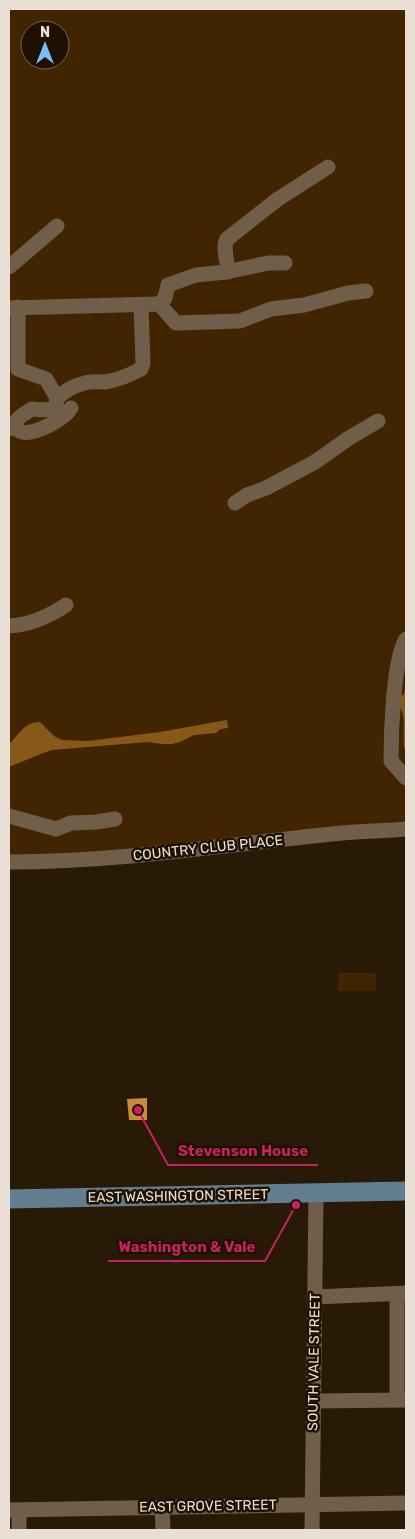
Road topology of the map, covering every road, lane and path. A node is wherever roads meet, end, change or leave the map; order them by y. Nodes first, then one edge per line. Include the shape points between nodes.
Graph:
1 (328, 166) dead end
2 (57, 226) dead end
3 (285, 263) dead end
4 (9, 267) edge
5 (228, 272) junction
6 (366, 291) dead end
7 (159, 304) junction
8 (141, 305) junction
9 (14, 308) edge
10 (58, 398) junction
11 (71, 408) dead end
12 (378, 421) dead end
13 (10, 427) edge
14 (235, 503) dead end
15 (66, 605) dead end
16 (9, 626) edge
17 (406, 639) edge
18 (406, 778) edge
19 (9, 816) edge
20 (115, 819) dead end
21 (406, 829) edge
22 (9, 862) edge
23 (406, 1191) edge
24 (316, 1193) junction
25 (9, 1198) edge
26 (402, 1293) edge
27 (315, 1297) junction
28 (401, 1400) edge
29 (313, 1401) junction
30 (406, 1502) edge
31 (312, 1504) junction
32 (162, 1508) junction
33 (14, 1510) edge
34 (19, 1530) edge
35 (163, 1530) edge
36 (312, 1530) edge

1 - 5 street via 227,238
2 - 4 street
3 - 5 street via 268,262
5 - 7 street via 196,274 168,285 165,298
6 - 7 street via 271,309 240,321 218,323 176,323
7 - 8 street
8 - 9 street
8 - 10 street via 142,368 118,379 86,382 65,391
9 - 10 street via 18,369 46,378
10 - 13 street via 54,408 48,411 32,409
11 - 13 street via 62,418 36,430 20,432
12 - 14 street via 325,456
15 - 16 street via 33,622
17 - 18 street via 395,690 391,761
19 - 20 street via 56,829 71,823
21 - 22 street, COUNTRY CLUB PLACE via 147,856
23 - 24 main road, EAST WASHINGTON STREET
24 - 25 main road, EAST WASHINGTON STREET
24 - 27 street, SOUTH VALE STREET
26 - 27 street
26 - 28 street
27 - 29 street, SOUTH VALE STREET
28 - 29 street
29 - 31 street, SOUTH VALE STREET
30 - 31 street, EAST GROVE STREET
31 - 32 street, EAST GROVE STREET
31 - 36 street, SOUTH VALE STREET
32 - 33 street, EAST GROVE STREET
32 - 35 street
33 - 34 street

